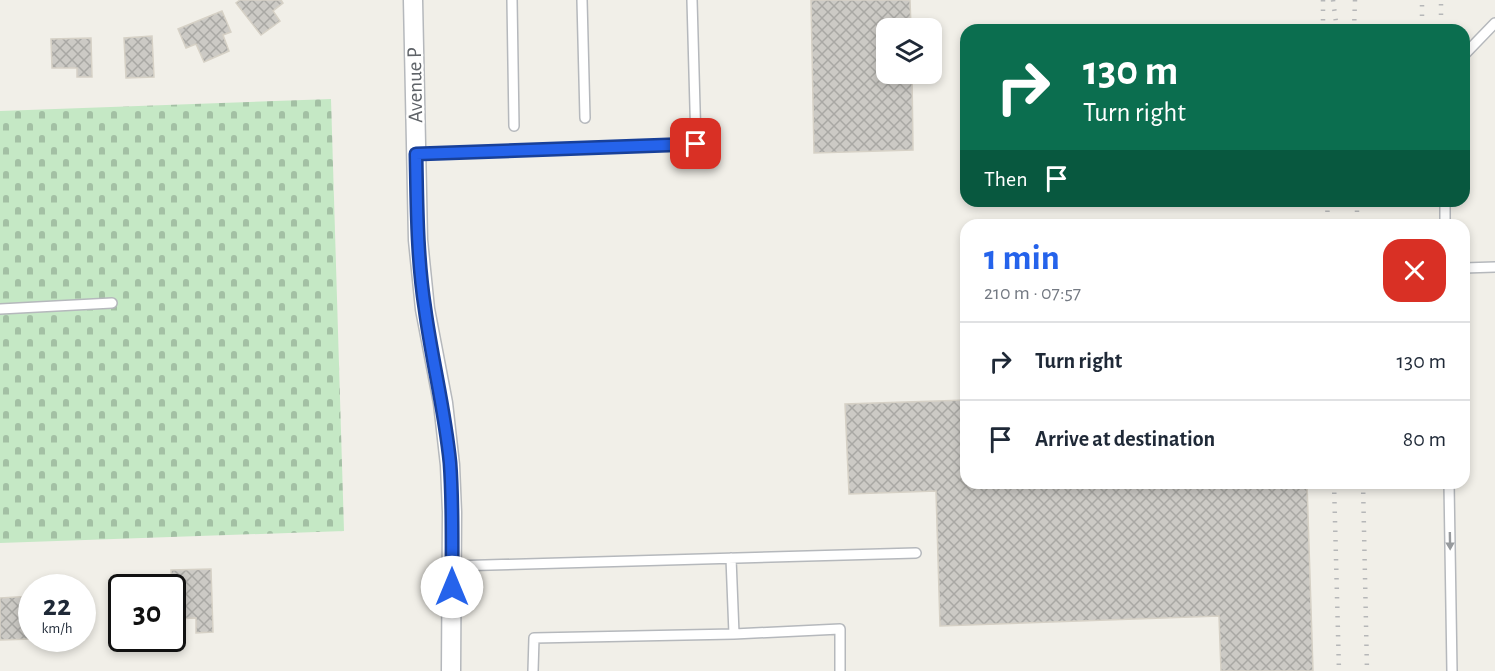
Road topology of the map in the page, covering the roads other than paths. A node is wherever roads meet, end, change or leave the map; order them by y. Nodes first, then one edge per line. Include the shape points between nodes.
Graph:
1 (413, 0) edge
2 (512, 0) edge
3 (582, 0) edge
4 (692, 0) edge
5 (1495, 23) edge
6 (1470, 49) edge
7 (585, 118) dead end
8 (514, 126) dead end
9 (416, 154) junction
10 (1495, 267) edge
11 (1470, 268) edge
12 (112, 303) dead end
13 (0, 309) edge
14 (1449, 489) edge
15 (916, 553) dead end
16 (731, 558) junction
17 (452, 566) junction
18 (734, 634) junction
19 (451, 671) edge
20 (533, 671) edge
21 (840, 671) edge
22 (1452, 671) edge

1 - 9 street, Avenue P
2 - 8 lane
3 - 7 lane
4 - 9 lane via 696,144
5 - 6 lane
9 - 17 street, Avenue P via 425,309 450,465
10 - 11 lane
12 - 13 lane
14 -> 22 lane
15 - 16 lane
16 - 17 lane
16 - 18 lane
17 - 19 street, Avenue P
18 - 20 lane via 534,638
18 - 21 lane via 840,629

